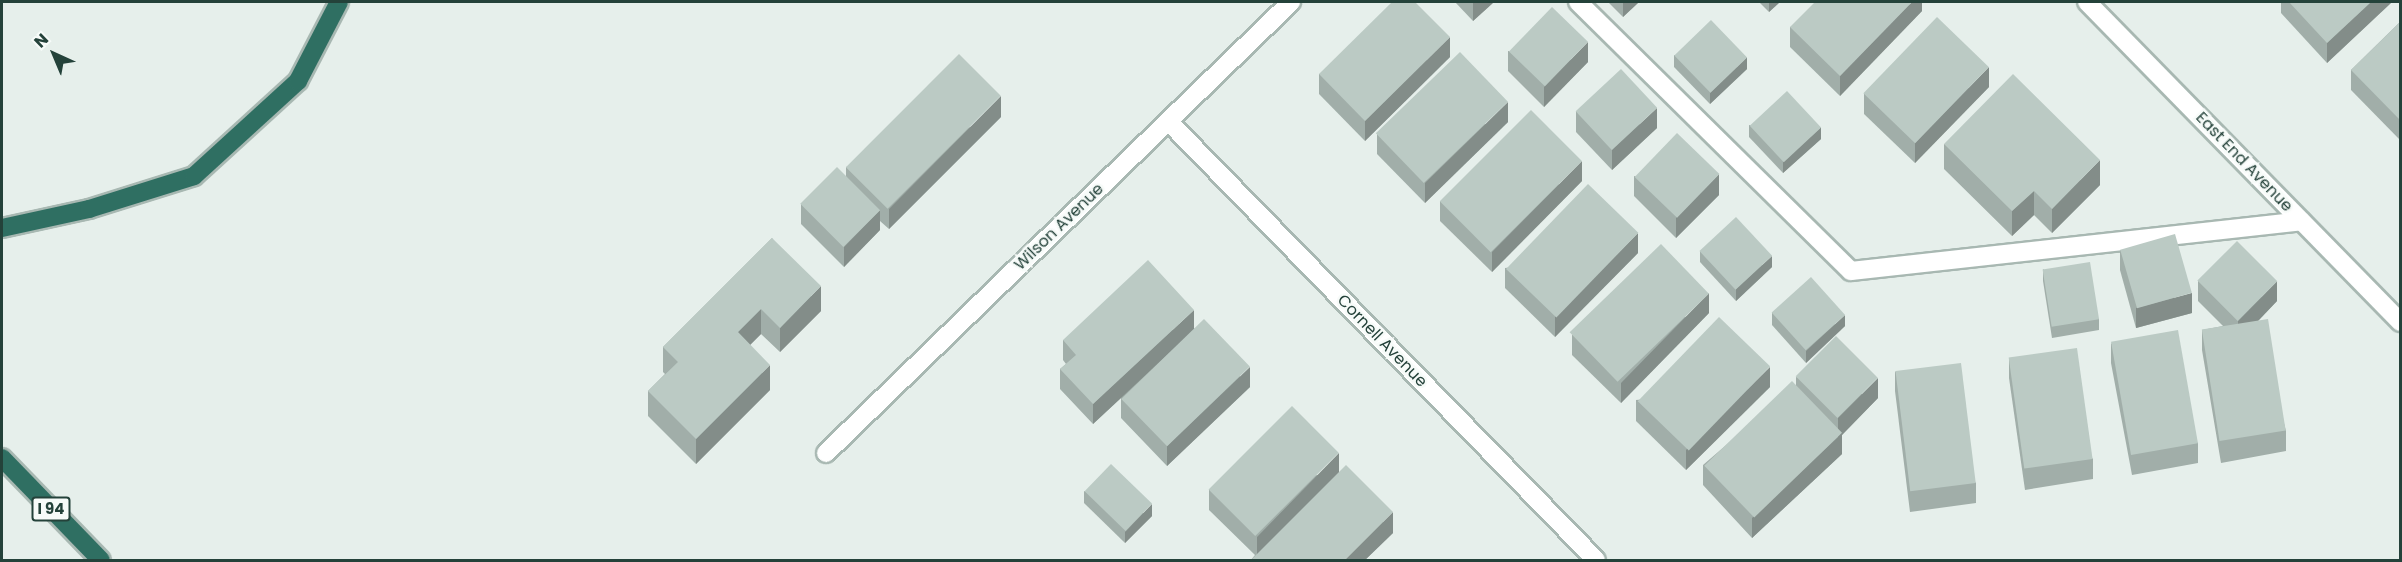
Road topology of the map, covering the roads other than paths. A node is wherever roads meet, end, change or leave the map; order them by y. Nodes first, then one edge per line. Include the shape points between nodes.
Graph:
1 (339, 2) edge
2 (1291, 2) edge
3 (1578, 2) edge
4 (2087, 2) edge
5 (1168, 121) junction
6 (2301, 221) junction
7 (2, 228) edge
8 (2400, 322) edge
9 (826, 453) dead end
10 (2, 458) edge
11 (101, 561) edge
12 (1596, 561) edge

1 - 7 highway via 298,81 194,176 89,209
2 - 5 street, Wilson Avenue
3 - 6 street via 1851,271
4 - 6 street, East End Avenue
5 - 9 street, Wilson Avenue
5 - 12 street, Cornell Avenue
6 - 8 street, East End Avenue
10 - 11 highway, I 94

